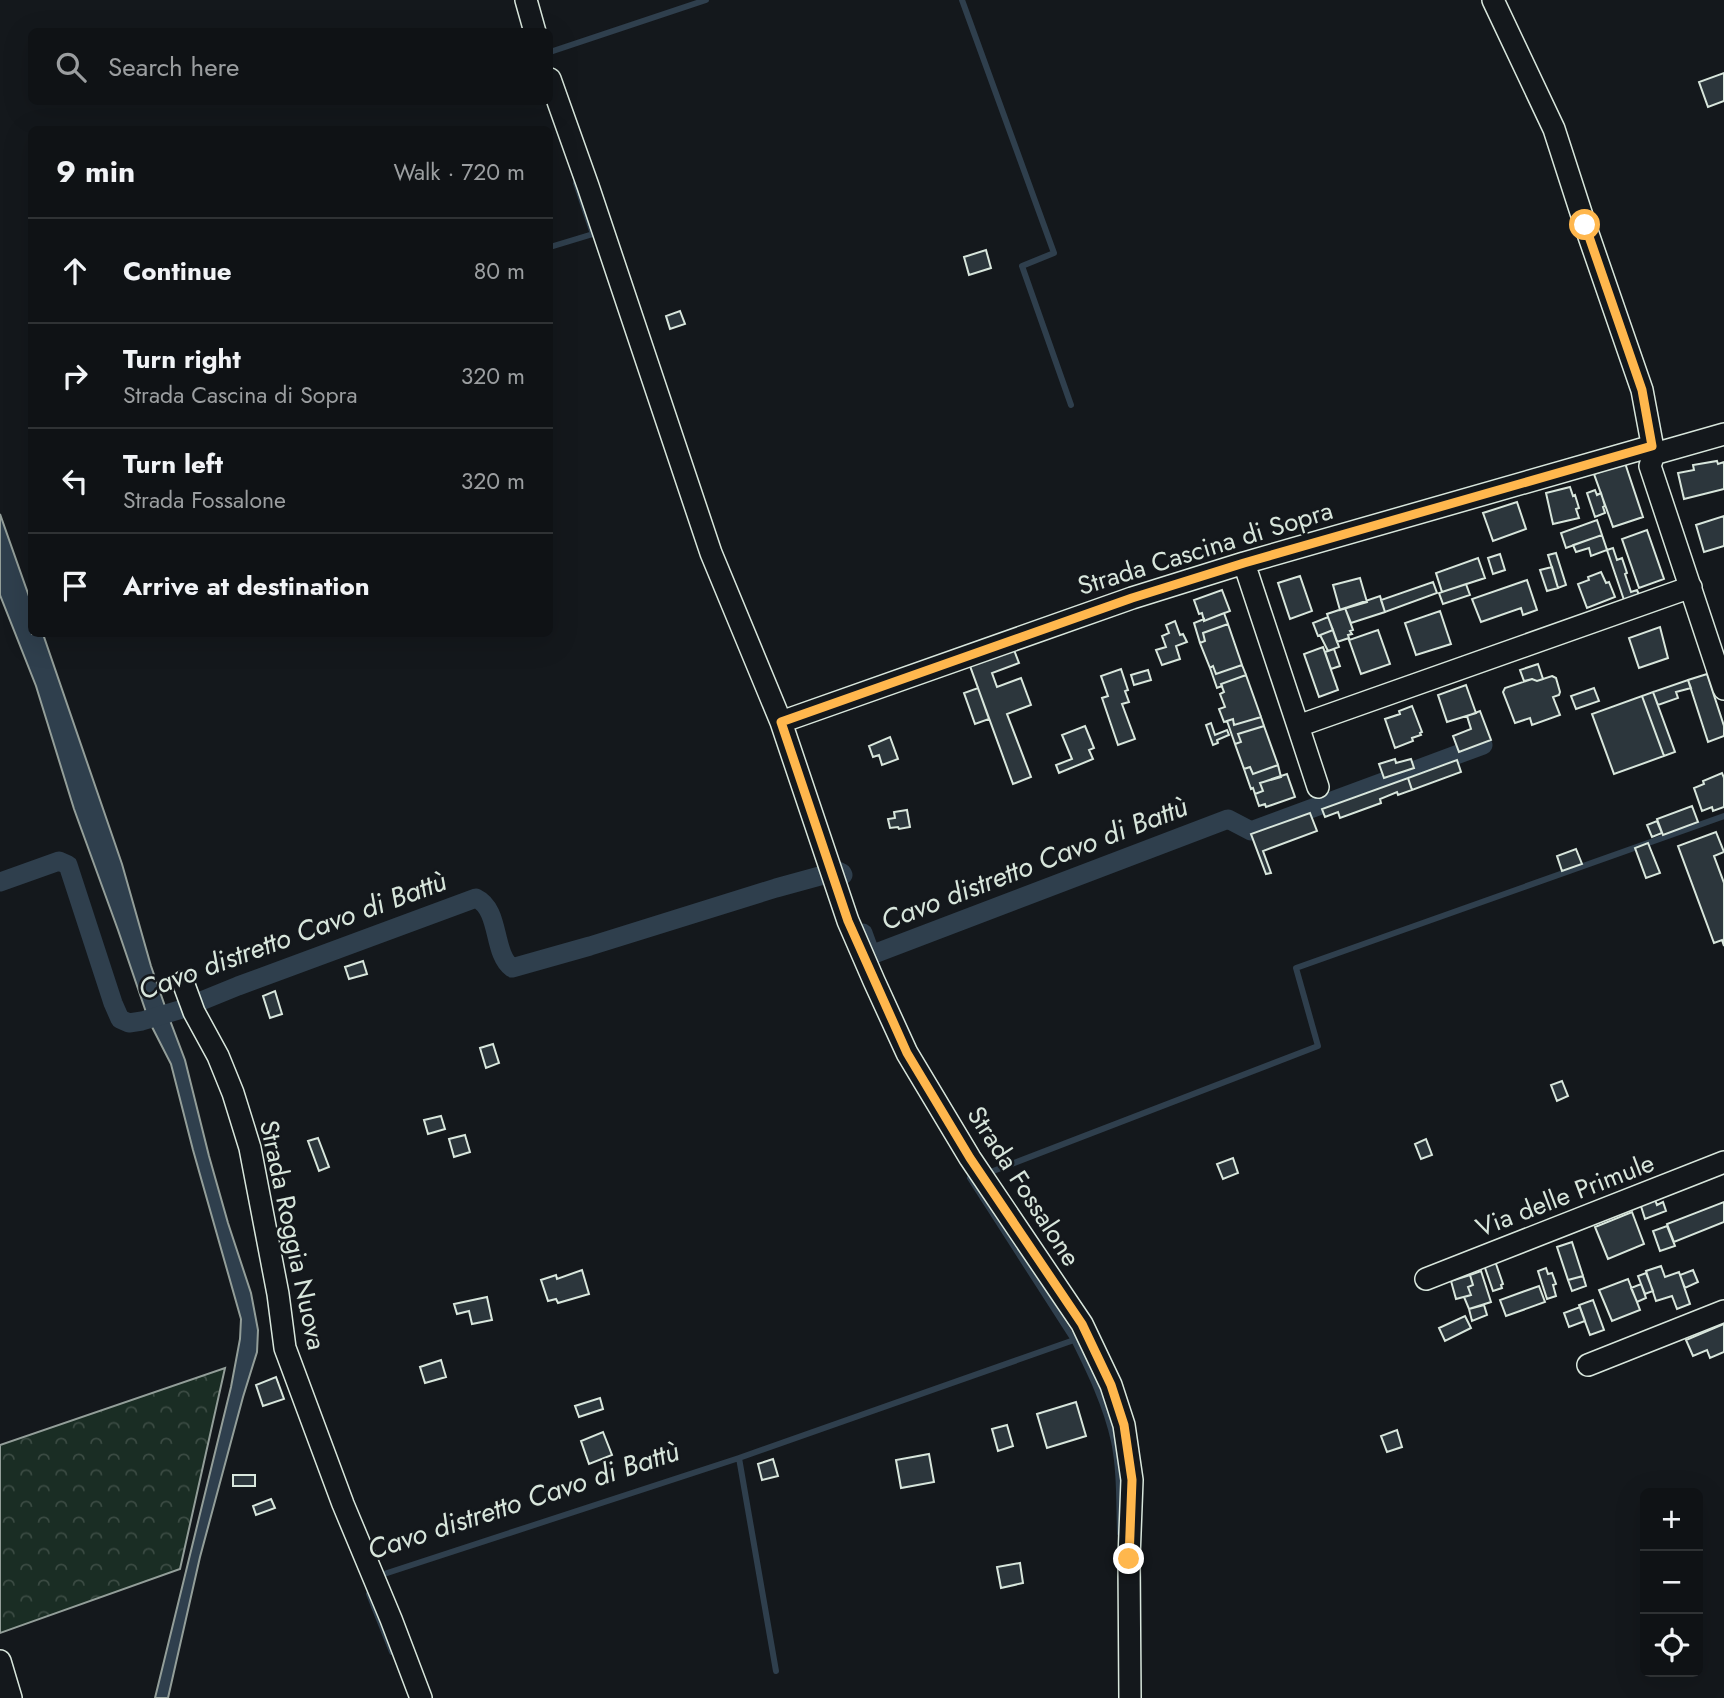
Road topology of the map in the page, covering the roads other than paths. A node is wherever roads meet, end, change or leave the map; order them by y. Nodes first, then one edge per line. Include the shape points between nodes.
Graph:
1 (526, 0) edge
2 (1493, 0) edge
3 (534, 28) edge
4 (553, 87) edge
5 (1724, 434) edge
6 (1653, 450) junction
7 (1244, 563) junction
8 (1691, 587) junction
9 (1724, 689) edge
10 (781, 722) junction
11 (1298, 726) junction
12 (1318, 788) dead end
13 (189, 997) dead end
14 (1724, 1162) edge
15 (1426, 1279) dead end
16 (1724, 1311) edge
17 (1588, 1365) dead end
18 (0, 1661) edge
19 (11, 1698) edge
20 (421, 1698) edge
21 (1130, 1698) edge

1 - 3 street
2 - 6 street via 1554,129 1642,390
4 - 10 street, Strada Fossalone via 711,553
5 - 6 street, Strada Cascina di Sopra
6 - 7 street, Strada Cascina di Sopra
6 - 8 street via 1650,466
7 - 10 street, Strada Cascina di Sopra
7 - 11 street
8 - 9 street
8 - 11 street
10 - 21 street, Strada Fossalone via 848,921 907,1053 970,1158 1082,1324 1111,1385 1124,1425 1132,1480
11 - 12 street
13 - 20 street, Strada Roggia Nuova via 233,1093 250,1148 285,1348
14 - 15 street, Via delle Primule
16 - 17 street
18 - 19 street

